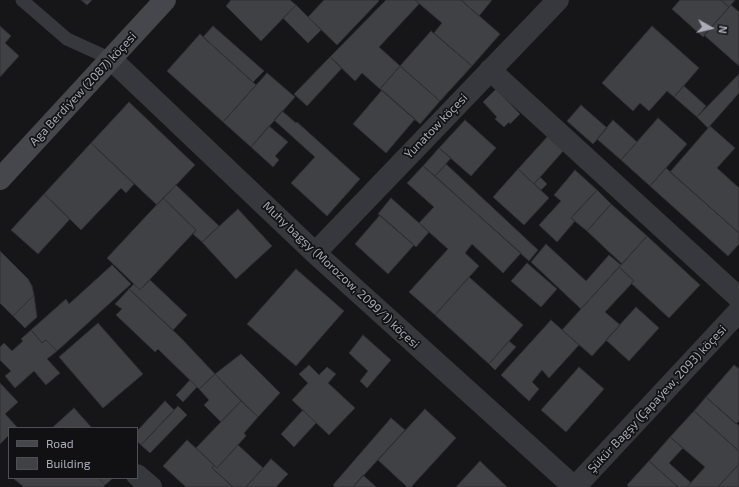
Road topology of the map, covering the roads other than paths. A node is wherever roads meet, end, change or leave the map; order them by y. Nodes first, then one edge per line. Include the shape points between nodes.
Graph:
1 (22, 0) edge
2 (166, 0) edge
3 (558, 0) edge
4 (111, 58) junction
5 (490, 70) junction
6 (0, 179) edge
7 (315, 253) junction
8 (739, 298) edge
9 (739, 310) edge
10 (138, 476) edge
11 (131, 479) edge
12 (123, 487) edge
13 (151, 487) edge
14 (575, 487) edge

1 - 4 lane via 67,39
2 - 4 street, Aga Berdiýew (2087) köçesi
3 - 5 street, Ýunatow köçesi
4 - 6 street, Aga Berdiýew (2087) köçesi
4 - 7 street, Muhy bagşy (Morozow, 2099/1) köçesi
5 - 7 street, Ýunatow köçesi
5 - 8 street
7 - 14 street, Muhy bagşy (Morozow, 2099/1) köçesi
9 - 14 street, Şükür Bagşy (Çapaýew, 2093) köçesi
10 - 13 street
11 - 12 street

